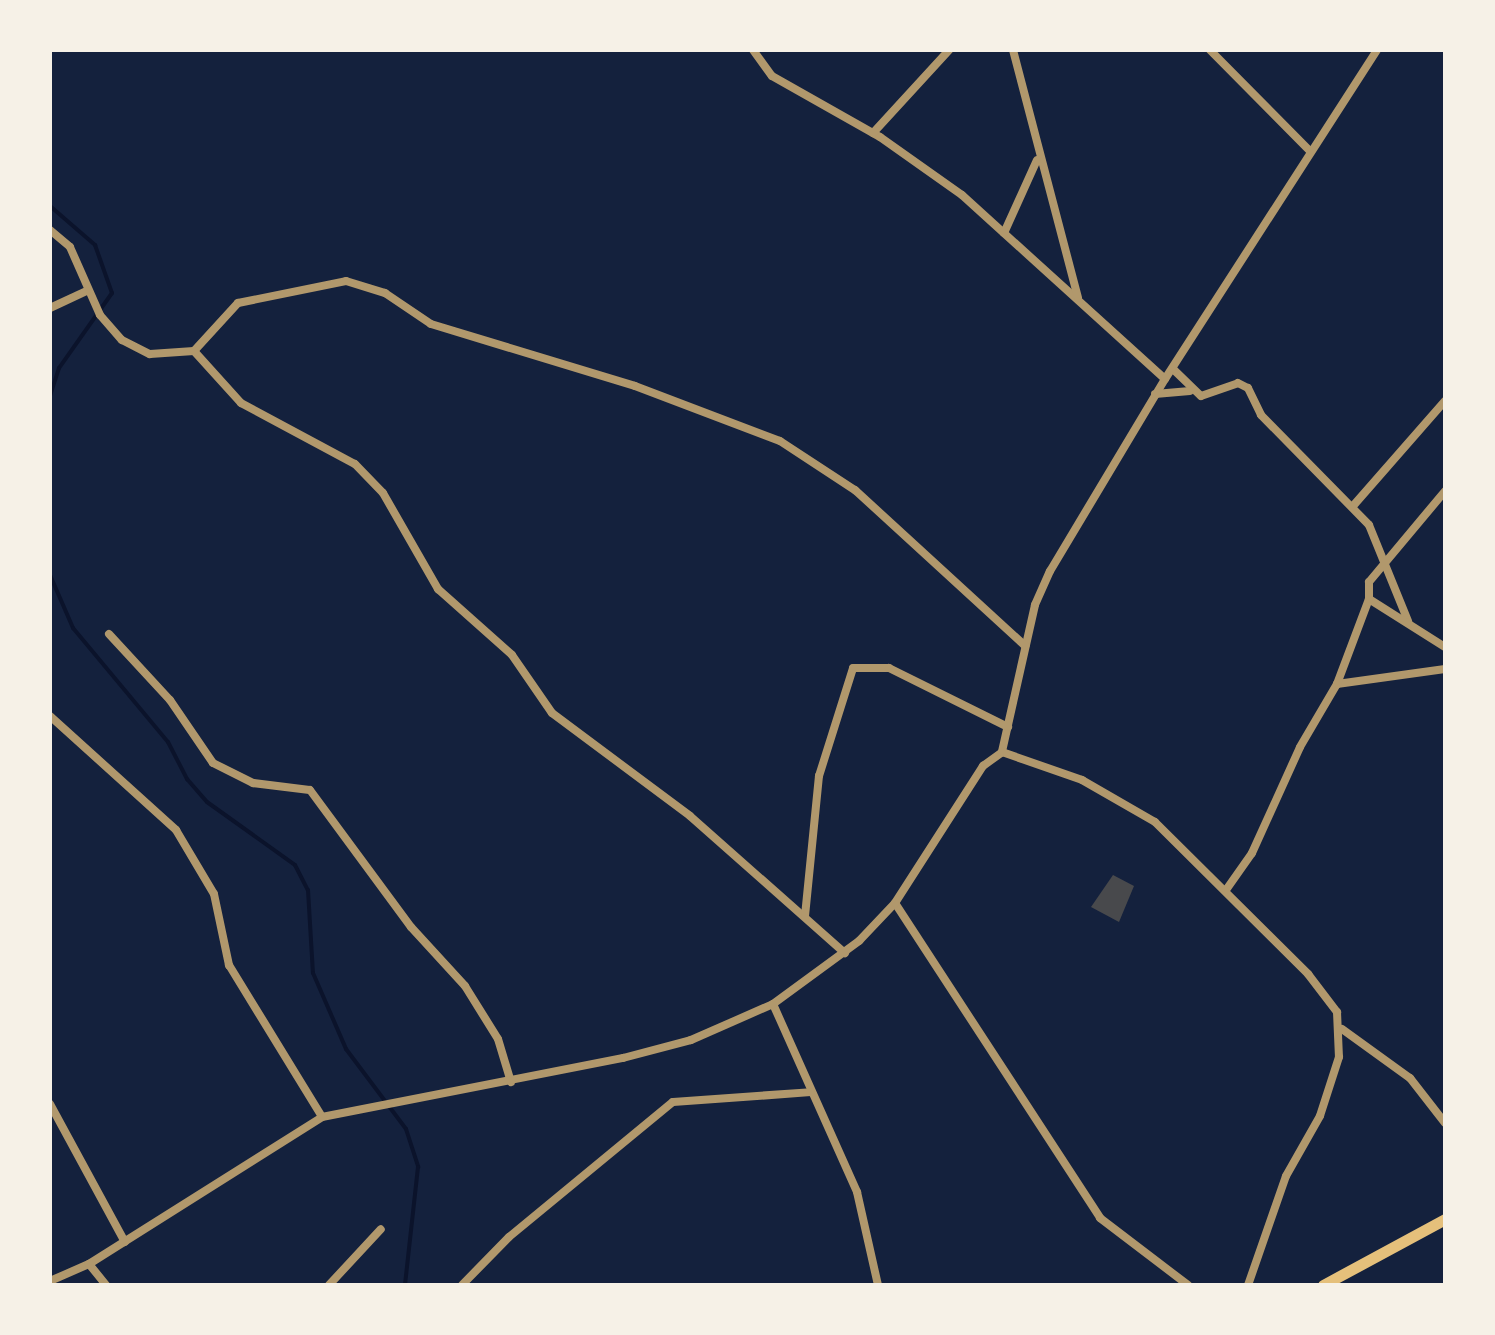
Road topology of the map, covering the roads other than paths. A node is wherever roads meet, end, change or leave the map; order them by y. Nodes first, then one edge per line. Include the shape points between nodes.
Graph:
1 (753, 50) edge
2 (949, 50) edge
3 (1013, 50) edge
4 (1210, 50) edge
5 (1376, 50) edge
6 (873, 132) junction
7 (1308, 150) junction
8 (1037, 160) junction
9 (50, 230) edge
10 (1004, 233) junction
11 (86, 292) junction
12 (1078, 298) junction
13 (50, 308) edge
14 (194, 351) junction
15 (1173, 369) junction
16 (1165, 378) junction
17 (1190, 391) junction
18 (1156, 394) junction
19 (1445, 401) edge
20 (1445, 492) edge
21 (1353, 506) junction
22 (1385, 562) junction
23 (1369, 598) junction
24 (1408, 621) junction
25 (110, 634) dead end
26 (1025, 646) junction
27 (1445, 647) edge
28 (1445, 669) edge
29 (1337, 684) junction
30 (50, 716) edge
31 (1008, 727) junction
32 (1002, 752) junction
33 (1226, 890) junction
34 (895, 903) junction
35 (804, 917) junction
36 (845, 952) junction
37 (773, 1004) junction
38 (1342, 1028) junction
39 (510, 1082) junction
40 (811, 1092) junction
41 (50, 1104) edge
42 (322, 1117) junction
43 (1445, 1124) edge
44 (1445, 1219) edge
45 (381, 1230) dead end
46 (124, 1242) junction
47 (89, 1264) junction
48 (50, 1281) edge
49 (106, 1285) edge
50 (329, 1285) edge
51 (462, 1285) edge
52 (878, 1285) edge
53 (1188, 1285) edge
54 (1248, 1285) edge
55 (1323, 1285) edge

1 - 6 street via 772,76
2 - 6 street
3 - 8 street
4 - 7 street
5 - 7 street
6 - 10 street
7 - 15 street
8 - 10 street
8 - 12 street
9 - 11 street via 70,247
10 - 12 street
11 - 13 street
11 - 14 street via 136,349 174,357
12 - 16 street
14 - 26 street via 238,303 346,281 369,286 432,324 635,386 813,458
14 - 35 street via 241,402 356,464 383,493 438,589 512,655 552,712 690,816
15 - 16 street
15 - 17 street
16 - 18 street
17 - 18 street
17 - 21 street via 1206,395 1246,385 1261,415
18 - 26 street via 1050,572
19 - 21 street
20 - 22 street
21 - 22 street
22 - 23 street via 1367,586
22 - 24 street
23 - 24 street
23 - 29 street
24 - 27 street
25 - 39 street via 170,700 213,763 253,783 310,790 411,927 465,986 498,1039
26 - 31 street
28 - 29 street
29 - 33 street via 1252,853
30 - 42 street via 176,830 214,894 219,944 229,964
31 - 32 street
31 - 35 street via 889,668 854,668 818,776
32 - 33 street via 1125,800
32 - 34 street via 983,766
33 - 38 street via 1325,993
34 - 36 street
34 - 53 street via 1100,1218
35 - 36 street
36 - 37 street
37 - 39 street via 692,1040
37 - 40 street
38 - 43 street via 1410,1078
38 - 54 street via 1320,1116 1286,1176
39 - 42 street
40 - 51 street via 673,1102 524,1224
40 - 52 street via 857,1192
41 - 46 street
42 - 46 street
44 - 55 main road
45 - 50 street
46 - 47 street
47 - 48 street
47 - 49 street

